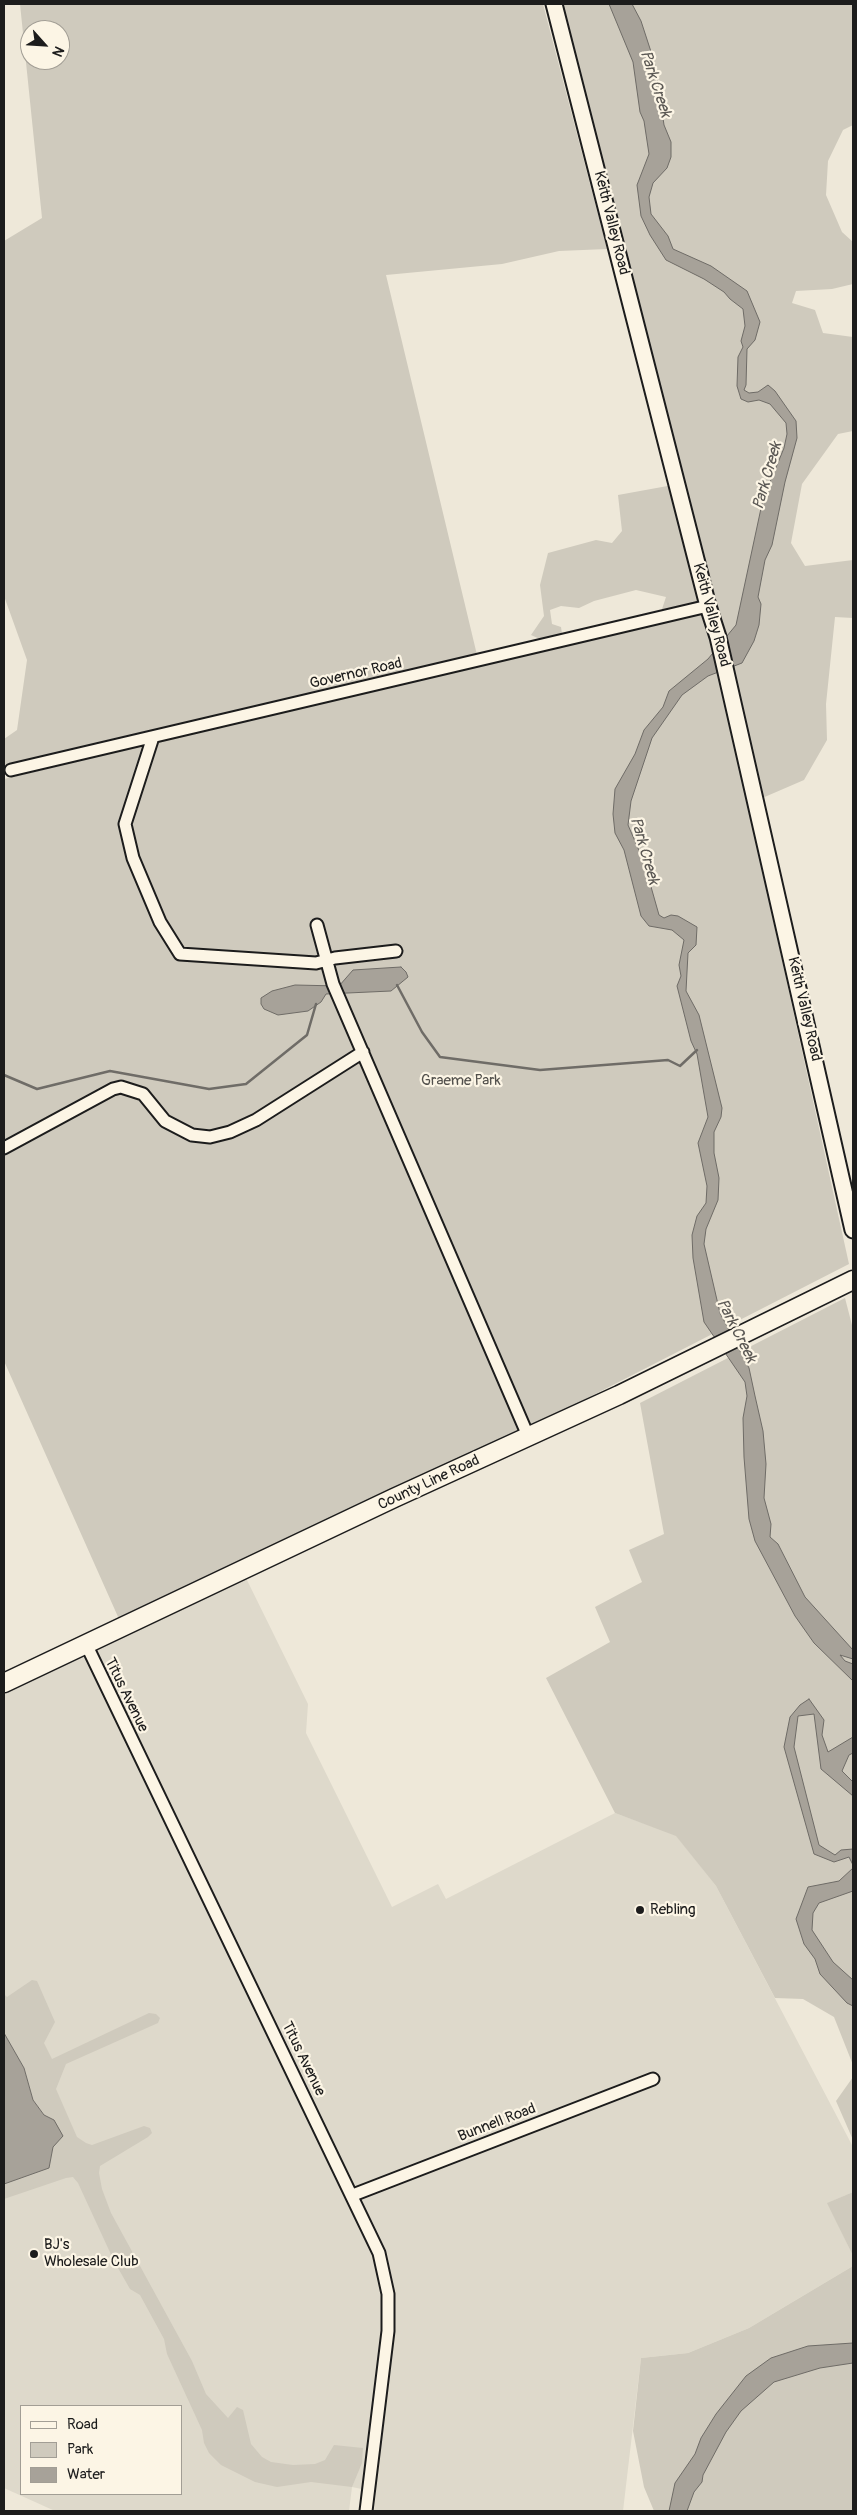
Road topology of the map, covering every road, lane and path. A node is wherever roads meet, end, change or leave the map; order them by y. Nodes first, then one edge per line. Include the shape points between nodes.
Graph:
1 (554, 4) edge
2 (708, 606) junction
3 (153, 737) junction
4 (11, 770) dead end
5 (317, 925) dead end
6 (396, 950) dead end
7 (327, 961) junction
8 (363, 1052) junction
9 (4, 1148) edge
10 (853, 1230) edge
11 (853, 1280) edge
12 (529, 1438) junction
13 (86, 1644) junction
14 (4, 1684) edge
15 (653, 2079) dead end
16 (353, 2195) junction
17 (366, 2511) edge

1 - 2 street, Keith Valley Road
2 - 3 street, Governor Road
2 - 10 street, Keith Valley Road via 728,677
3 - 4 street, Governor Road
3 - 7 street via 125,824 133,858 160,922 180,954 316,964
5 - 7 street
6 - 7 street
7 - 8 street via 333,984
8 - 9 street via 256,1120 230,1132 210,1137 192,1135 166,1121 143,1094 120,1087
8 - 12 street
11 - 12 main road, County Line Road
12 - 13 main road, County Line Road via 394,1498
13 - 14 main road, County Line Road
13 - 16 street, Titus Avenue
15 - 16 street, Bunnell Road
16 - 17 street, Titus Avenue via 379,2253 386,2279 388,2311

